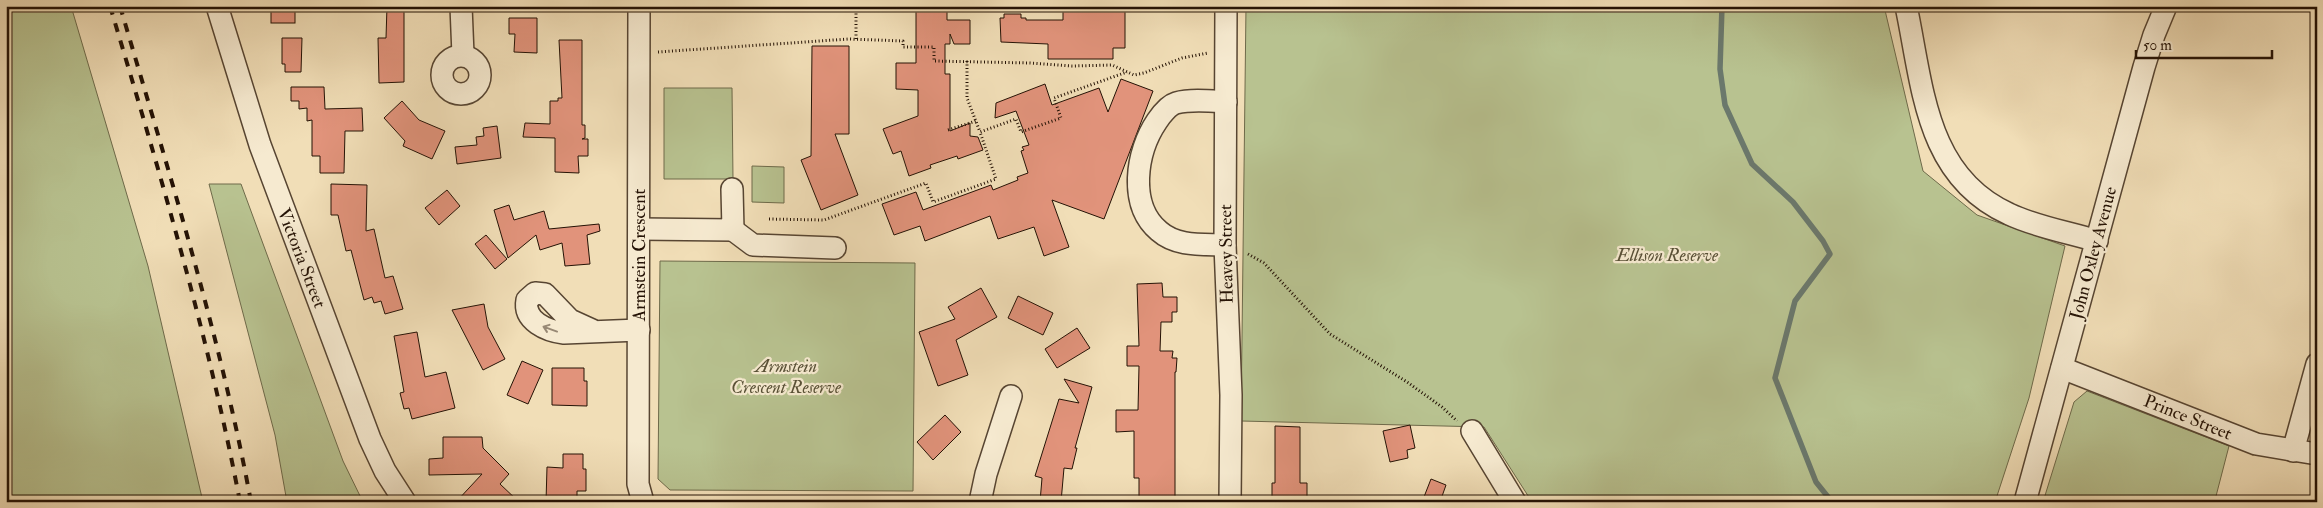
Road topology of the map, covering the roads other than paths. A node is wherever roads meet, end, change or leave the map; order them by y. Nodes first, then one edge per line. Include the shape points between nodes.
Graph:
1 (217, 6) edge
2 (461, 6) edge
3 (639, 6) edge
4 (1226, 6) edge
5 (1906, 6) edge
6 (2166, 6) edge
7 (463, 56) dead end
8 (1226, 102) junction
9 (732, 189) dead end
10 (639, 229) junction
11 (732, 230) junction
12 (2097, 241) junction
13 (1226, 245) junction
14 (835, 248) dead end
15 (592, 330) dead end
16 (639, 330) junction
17 (2317, 364) edge
18 (2062, 368) junction
19 (1011, 396) dead end
20 (1472, 431) road end
21 (2293, 451) junction
22 (2317, 454) edge
23 (405, 502) edge
24 (643, 502) edge
25 (980, 502) edge
26 (1230, 502) edge
27 (1515, 502) edge
28 (2026, 502) edge

1 - 23 street, Victoria Street via 260,145 370,439 384,471
2 - 7 street
3 - 10 street, Armstein Crescent
4 - 8 street, Heavey Street
5 - 12 street via 1932,129 1944,156 1959,176 1982,197 2009,214
6 - 12 street, John Oxley Avenue via 2144,67
8 - 13 street, Heavey Street
8 - 13 street via 1174,103 1161,115 1144,147 1139,182 1145,215 1160,232 1178,242
9 - 11 street
10 - 11 street
10 - 16 street, Armstein Crescent
11 - 14 street via 753,246
12 - 18 street, John Oxley Avenue
13 - 26 street, Heavey Street via 1231,395
15 - 16 street
16 - 24 street, Armstein Crescent via 638,484
17 - 21 street
18 - 21 street, Prince Street via 2256,444
18 - 28 street, John Oxley Avenue
19 - 25 street
20 - 27 street
21 - 22 street, Prince Street

